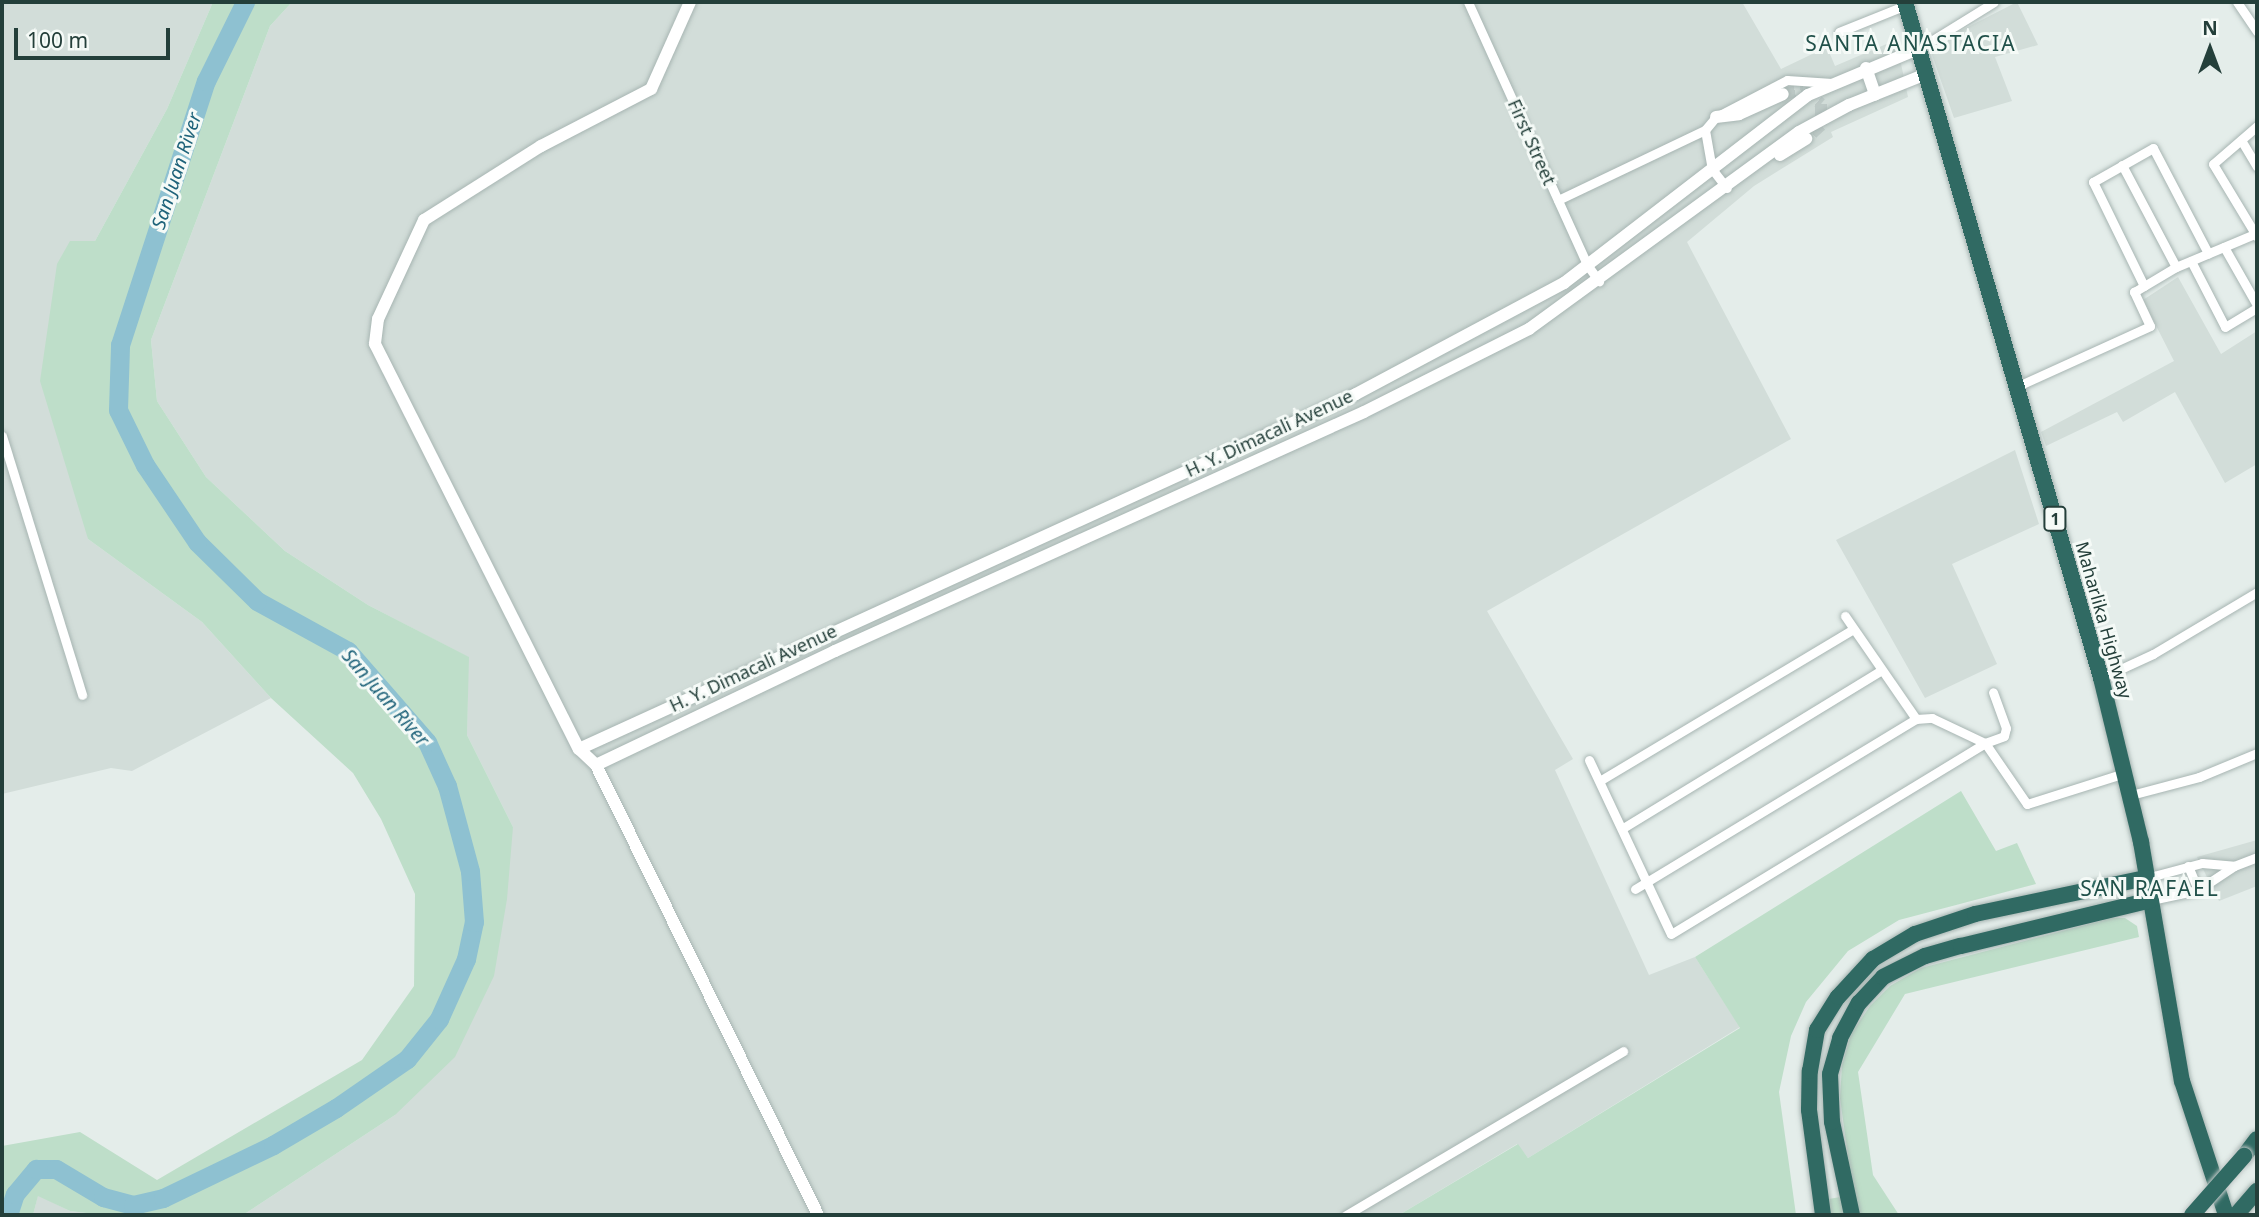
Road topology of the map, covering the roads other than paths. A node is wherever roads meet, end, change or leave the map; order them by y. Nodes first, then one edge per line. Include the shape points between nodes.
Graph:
1 (690, 2) edge
2 (1468, 2) edge
3 (1994, 2) edge
4 (2237, 2) edge
5 (1906, 4) edge
6 (1839, 32) dead end
7 (2257, 32) edge
8 (1918, 49) junction
9 (1866, 68) junction
10 (1926, 74) junction
11 (1833, 84) junction
12 (1783, 94) tunnel mouth
13 (1875, 94) junction
14 (1716, 117) junction
15 (2257, 125) edge
16 (1705, 130) junction
17 (1806, 139) tunnel mouth
18 (2241, 140) junction
19 (2122, 165) junction
20 (2257, 167) edge
21 (1712, 169) junction
22 (1749, 171) junction
23 (1727, 188) junction
24 (1559, 200) junction
25 (2257, 234) edge
26 (2224, 247) junction
27 (2208, 253) junction
28 (2191, 261) junction
29 (1588, 267) junction
30 (2176, 267) junction
31 (1600, 281) junction
32 (2144, 286) junction
33 (2257, 307) edge
34 (2018, 386) junction
35 (1356, 394) junction
36 (1364, 412) junction
37 (2, 436) edge
38 (2257, 592) edge
39 (1844, 616) dead end
40 (1853, 629) junction
41 (1879, 672) junction
42 (2101, 678) junction
43 (1993, 692) dead end
44 (82, 695) dead end
45 (1916, 719) junction
46 (1985, 743) junction
47 (579, 749) junction
48 (2257, 752) edge
49 (1589, 760) dead end
50 (596, 765) junction
51 (2124, 773) junction
52 (1601, 780) junction
53 (2131, 795) junction
54 (1623, 828) junction
55 (2257, 857) edge
56 (2188, 866) junction
57 (2234, 866) junction
58 (2147, 878) junction
59 (1647, 884) junction
60 (1635, 889) dead end
61 (2198, 890) junction
62 (2151, 900) junction
63 (1623, 1051) dead end
64 (2257, 1139) edge
65 (2257, 1191) edge
66 (818, 1215) edge
67 (1346, 1215) edge
68 (1823, 1215) edge
69 (1852, 1215) edge
70 (2192, 1215) edge
71 (2226, 1215) edge
72 (2236, 1215) edge

1 - 47 street via 652,89 541,146 424,220 374,334
2 - 24 street, First Street
3 - 8 street
4 - 7 street
5 - 6 street
5 - 8 highway, Maharlika Highway / 1
8 - 9 street, H. Y. Dimacali Avenue
8 - 10 highway, Maharlika Highway / 1
9 - 11 street, H. Y. Dimacali Avenue
9 - 13 street
10 - 13 street, H. Y. Dimacali Avenue
10 - 34 highway, Maharlika Highway / 1
11 - 14 street via 1787,80
11 - 21 street, H. Y. Dimacali Avenue via 1808,95
12 - 14 street via 1740,114
13 - 22 street, H. Y. Dimacali Avenue via 1799,132
14 - 16 street
15 - 18 street
16 - 21 street
16 - 24 street
17 - 22 street
18 - 20 street
18 - 25 street via 2213,164
19 - 27 street via 2153,148
19 - 30 street
19 - 32 street via 2093,182
21 - 23 street
21 - 29 street, H. Y. Dimacali Avenue
22 - 23 street, H. Y. Dimacali Avenue
23 - 31 street, H. Y. Dimacali Avenue
24 - 29 street, First Street
25 - 26 street
26 - 27 street
26 - 33 street
27 - 28 street
28 - 30 street
28 - 33 street via 2225,327
29 - 31 street, First Street
29 - 35 street, H. Y. Dimacali Avenue
30 - 32 street
31 - 36 street, H. Y. Dimacali Avenue via 1529,329
32 - 34 street via 2134,292 2150,326
34 - 42 highway, Maharlika Highway / 1
35 - 36 street
35 - 47 street, H. Y. Dimacali Avenue
36 - 50 street, H. Y. Dimacali Avenue via 835,650
37 - 44 street
38 - 42 street via 2153,654
39 - 40 street
40 - 41 street
40 - 52 street
41 - 45 street
41 - 54 street
42 - 51 highway, Maharlika Highway / 1
43 - 46 street via 2006,728 2004,736
45 - 46 street via 1933,718
45 - 59 street
46 - 51 street via 2027,804
46 - 59 street via 1671,934
47 - 50 street
48 - 53 street via 2199,777
49 - 52 street
50 - 66 street
51 - 53 highway, Maharlika Highway / 1
52 - 54 street
53 - 58 highway, Maharlika Highway / 1
54 - 59 street
55 - 57 street
56 - 57 street
56 - 58 street
56 - 61 street
57 - 61 street
58 - 62 highway, Maharlika Highway / 1
58 - 68 highway via 1975,914 1915,934 1873,960 1838,997 1817,1030 1809,1110
59 - 60 street
61 - 62 street
62 - 69 highway via 1925,956 1883,977 1859,1003 1840,1038 1830,1074 1832,1122
62 - 71 highway, Maharlika Highway / 1 via 2182,1082
63 - 67 street
64 - 70 highway, bridge
65 - 72 highway

